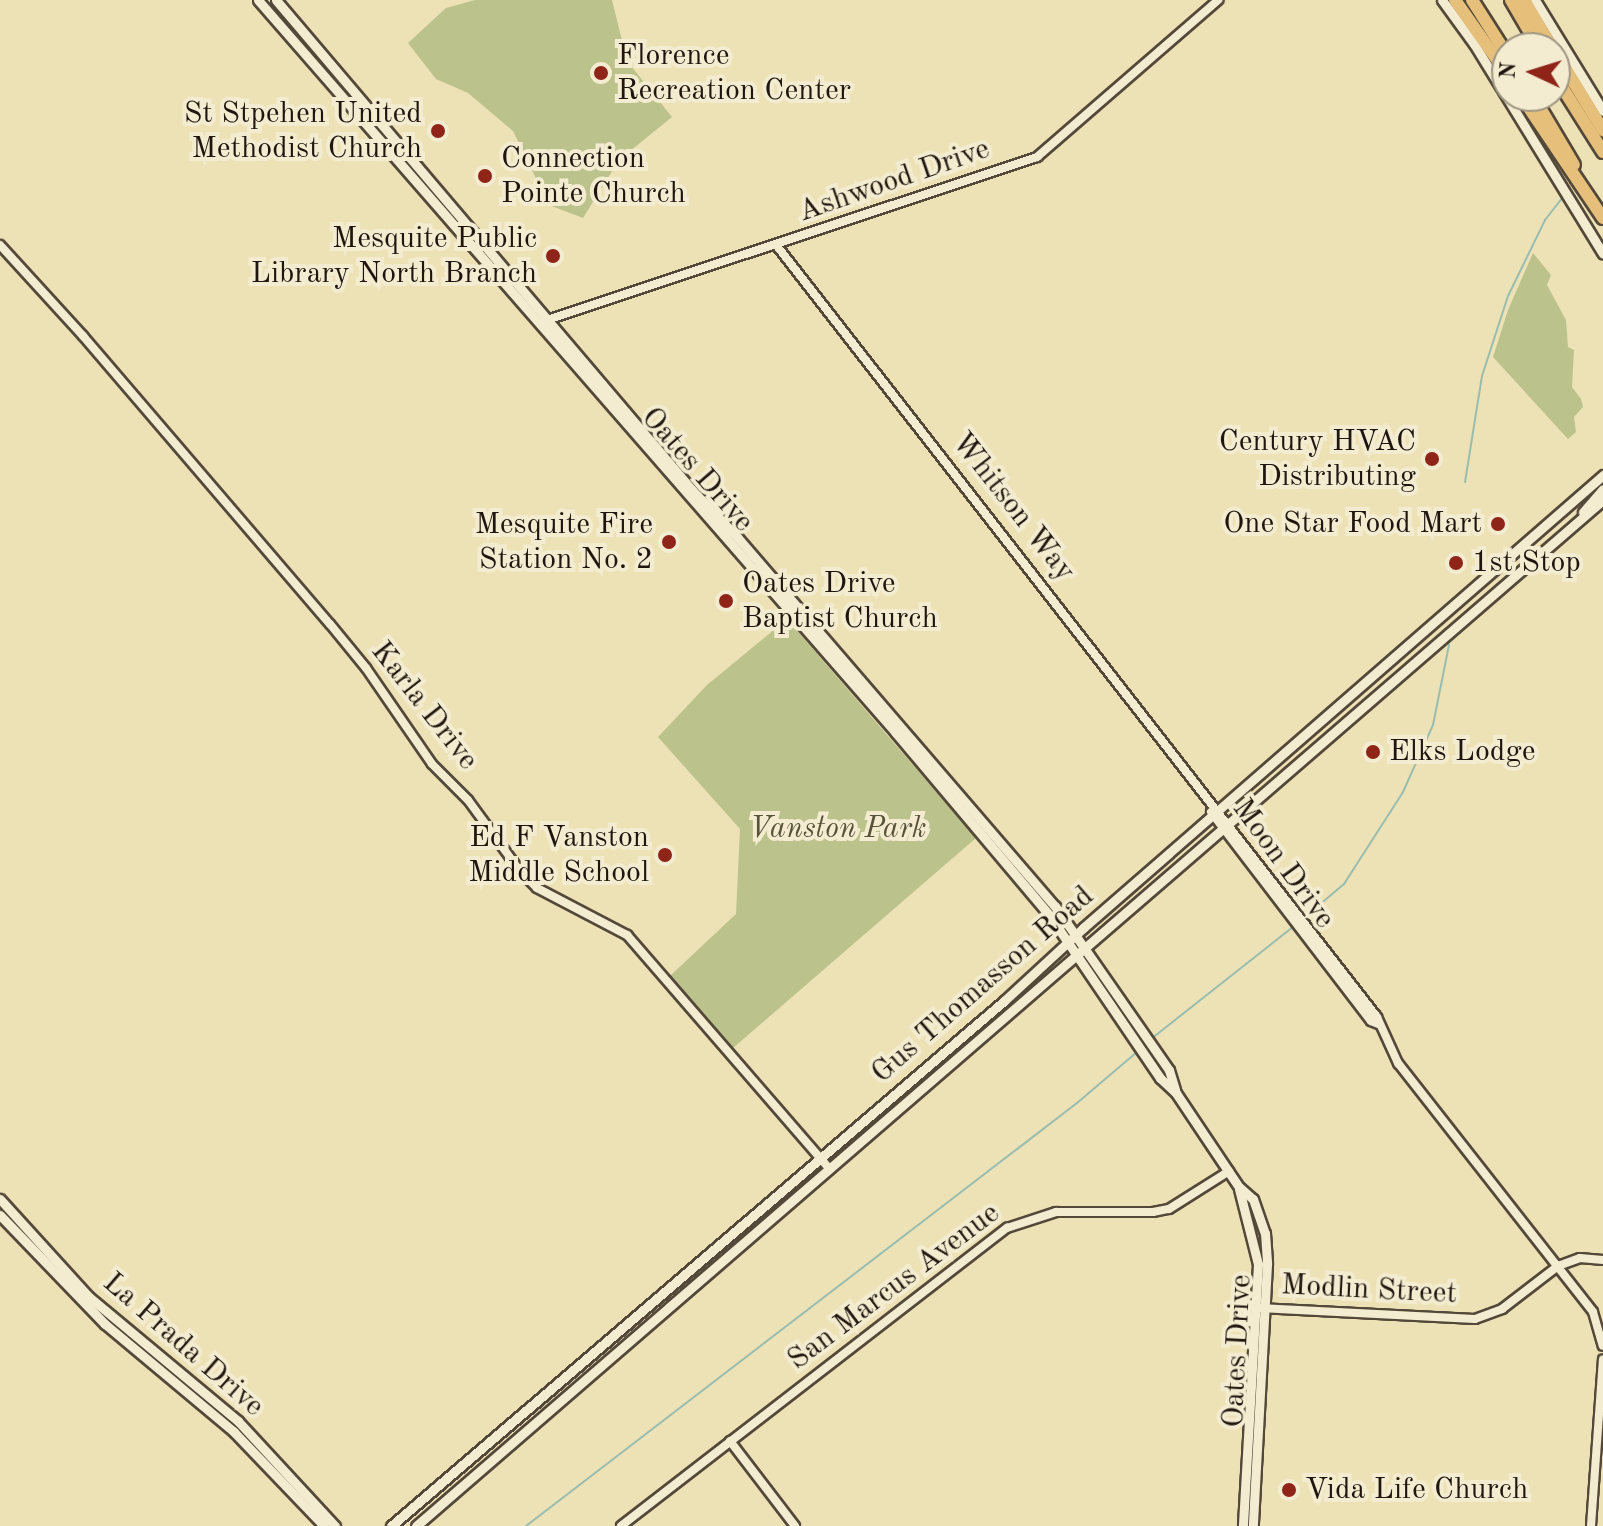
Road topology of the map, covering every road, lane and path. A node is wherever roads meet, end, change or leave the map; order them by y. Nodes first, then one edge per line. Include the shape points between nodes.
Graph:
1 (258, 0) edge
2 (276, 0) edge
3 (1218, 0) edge
4 (1442, 0) edge
5 (1455, 0) edge
6 (1472, 0) edge
7 (1511, 0) edge
8 (1524, 0) edge
9 (1535, 0) edge
10 (1492, 32) edge
11 (1530, 32) edge
12 (1543, 32) edge
13 (1491, 51) edge
14 (1571, 78) edge
15 (1571, 101) edge
16 (1603, 111) edge
17 (1532, 112) edge
18 (1542, 112) edge
19 (1603, 130) edge
20 (1603, 152) edge
21 (1603, 215) edge
22 (0, 245) edge
23 (777, 246) junction
24 (1603, 254) edge
25 (543, 322) junction
26 (1603, 475) edge
27 (1603, 489) edge
28 (1603, 500) edge
29 (1583, 515) junction
30 (1382, 667) junction
31 (1394, 680) junction
32 (953, 796) junction
33 (1209, 799) joint
34 (1215, 813) junction
35 (1225, 826) junction
36 (1076, 934) junction
37 (1067, 942) junction
38 (1081, 951) junction
39 (1130, 1024) junction
40 (950, 1048) junction
41 (957, 1058) junction
42 (1176, 1093) junction
43 (821, 1158) junction
44 (830, 1169) junction
45 (1229, 1171) junction
46 (0, 1199) edge
47 (0, 1215) edge
48 (1603, 1260) edge
49 (1558, 1266) junction
50 (1262, 1308) junction
51 (1603, 1346) edge
52 (1603, 1359) edge
53 (730, 1441) junction
54 (298, 1490) junction
55 (324, 1526) edge
56 (335, 1526) edge
57 (391, 1526) edge
58 (416, 1526) edge
59 (621, 1526) edge
60 (795, 1526) edge
61 (1243, 1526) edge
62 (1253, 1526) edge
63 (1591, 1526) edge

1 - 25 main road, Oates Drive
2 - 25 main road, Oates Drive
3 - 23 street, Ashwood Drive via 1037,157
4 - 24 main road
5 - 13 highway
6 - 10 highway
7 - 11 highway
8 - 12 highway
9 - 16 main road
14 - 19 highway
15 - 20 highway
17 - 21 highway
18 - 21 highway
22 - 43 street, Karla Drive via 329,622 432,764 468,800 520,871 537,888 627,935
23 - 25 street, Ashwood Drive
23 - 33 street, Whitson Way
25 - 32 main road, Oates Drive
26 - 30 main road, Gus Thomasson Road
27 - 29 main road via 1584,507
28 - 29 main road, Gus Thomasson Road
29 - 31 main road, Gus Thomasson Road
30 - 31 main road
30 - 34 main road, Gus Thomasson Road
31 - 35 main road, Gus Thomasson Road
32 - 36 main road, Oates Drive
32 - 37 main road, Oates Drive
33 - 34 street, Moon Drive
34 - 35 street, Moon Drive
34 - 36 main road, Gus Thomasson Road
35 - 38 main road, Gus Thomasson Road
35 - 49 street, Moon Drive via 1378,1024 1398,1063
36 - 37 main road, Gus Thomasson Road
36 - 38 main road, Oates Drive
37 - 38 main road, Oates Drive
37 - 40 main road, Gus Thomasson Road
38 - 39 main road, Oates Drive
38 - 41 main road, Gus Thomasson Road
39 - 42 main road, Oates Drive via 1147,1059
39 - 42 main road, Oates Drive via 1169,1070
40 - 41 main road
40 - 43 main road, Gus Thomasson Road
41 - 44 main road, Gus Thomasson Road
42 - 45 main road, Oates Drive
43 - 44 street, Karla Drive
43 - 57 main road, Gus Thomasson Road
44 - 58 main road, Gus Thomasson Road
45 - 50 main road, Oates Drive via 1256,1245
45 - 53 street, San Marcus Avenue via 1169,1209 1056,1212 1007,1228
46 - 54 main road, La Prada Drive via 88,1296 238,1421
47 - 54 main road, La Prada Drive via 105,1324
48 - 49 street, Modlin Street via 1580,1258
49 - 50 street, Modlin Street via 1502,1309 1475,1319
49 - 51 street, Moon Drive via 1596,1319
50 - 61 main road, Oates Drive
50 - 62 main road, Oates Drive
52 - 63 street
53 - 59 street, San Marcus Avenue
53 - 60 street
54 - 55 main road, La Prada Drive
54 - 56 main road, La Prada Drive

